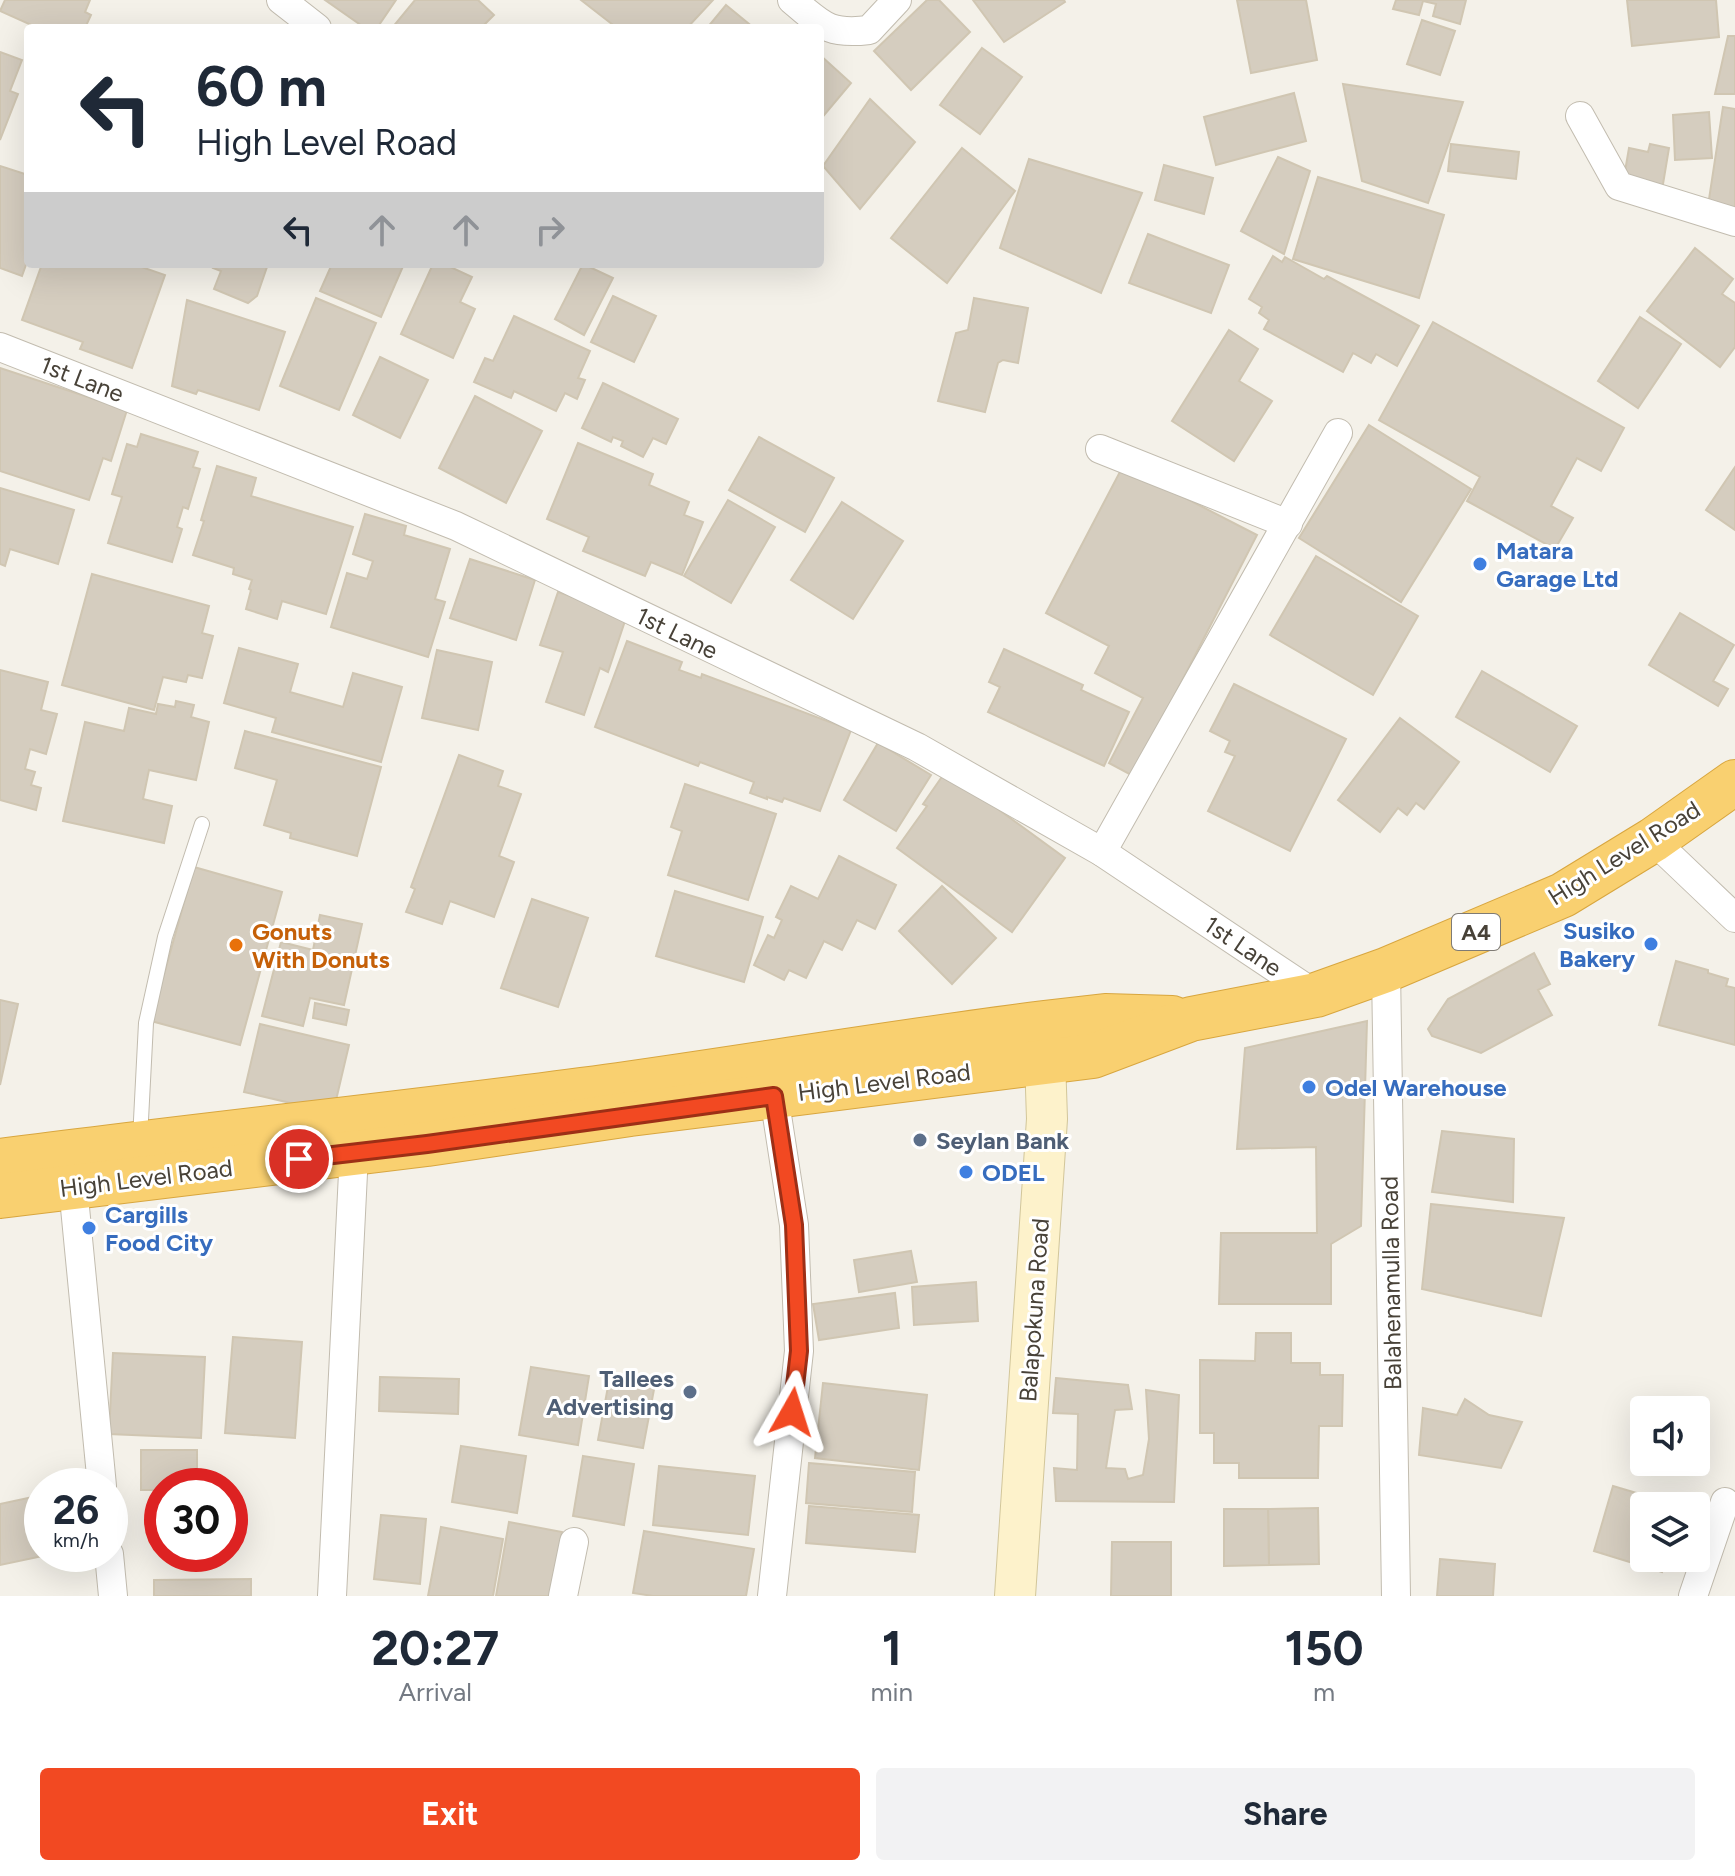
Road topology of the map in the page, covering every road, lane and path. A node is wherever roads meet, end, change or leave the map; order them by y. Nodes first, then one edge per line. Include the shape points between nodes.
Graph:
1 (281, 0) edge
2 (792, 0) edge
3 (897, 0) edge
4 (312, 24) edge
5 (821, 24) edge
6 (824, 26) edge
7 (1580, 116) dead end
8 (1735, 222) edge
9 (0, 347) edge
10 (1338, 433) dead end
11 (1100, 449) dead end
12 (1288, 524) junction
13 (1735, 782) edge
14 (202, 824) dead end
15 (1653, 840) junction
16 (1102, 852) junction
17 (1735, 918) edge
18 (1386, 970) junction
19 (1316, 995) junction
20 (1045, 1043) junction
21 (774, 1096) junction
22 (139, 1143) junction
23 (354, 1153) junction
24 (0, 1161) edge
25 (73, 1187) junction
26 (0, 1196) edge
27 (100, 1468) edge
28 (1725, 1502) dead end
29 (574, 1542) dead end
30 (111, 1572) edge
31 (113, 1596) edge
32 (332, 1596) edge
33 (563, 1596) edge
34 (772, 1596) edge
35 (1015, 1596) edge
36 (1396, 1596) edge
37 (1693, 1596) edge

1 - 4 street
2 - 5 street
3 - 6 street via 869,30
7 - 8 street via 1619,186
9 - 16 street, 1st Lane via 456,526 917,747
10 - 12 street
11 - 12 street
12 - 16 street
13 - 15 highway, High Level Road / A4
14 - 22 lane via 165,937 146,1023
15 - 17 street
15 - 18 highway, High Level Road / A4 via 1563,895
16 - 19 street, 1st Lane
18 - 19 highway, High Level Road / A4
18 - 36 street, Balahenamulla Road
19 - 20 highway, High Level Road / A4 via 1191,1019 1093,1056
20 - 21 highway, High Level Road / A4
20 - 22 highway, High Level Road / A4 via 619,1085
20 - 35 main road, Balapokuna Road via 1047,1119
21 - 23 highway, High Level Road / A4
21 - 34 street via 794,1225 799,1351
22 - 24 highway, High Level Road / A4
23 - 25 highway, High Level Road / A4
23 - 32 street
25 - 26 highway, High Level Road / A4
25 - 27 street
28 - 37 street
29 - 33 street
30 - 31 street

